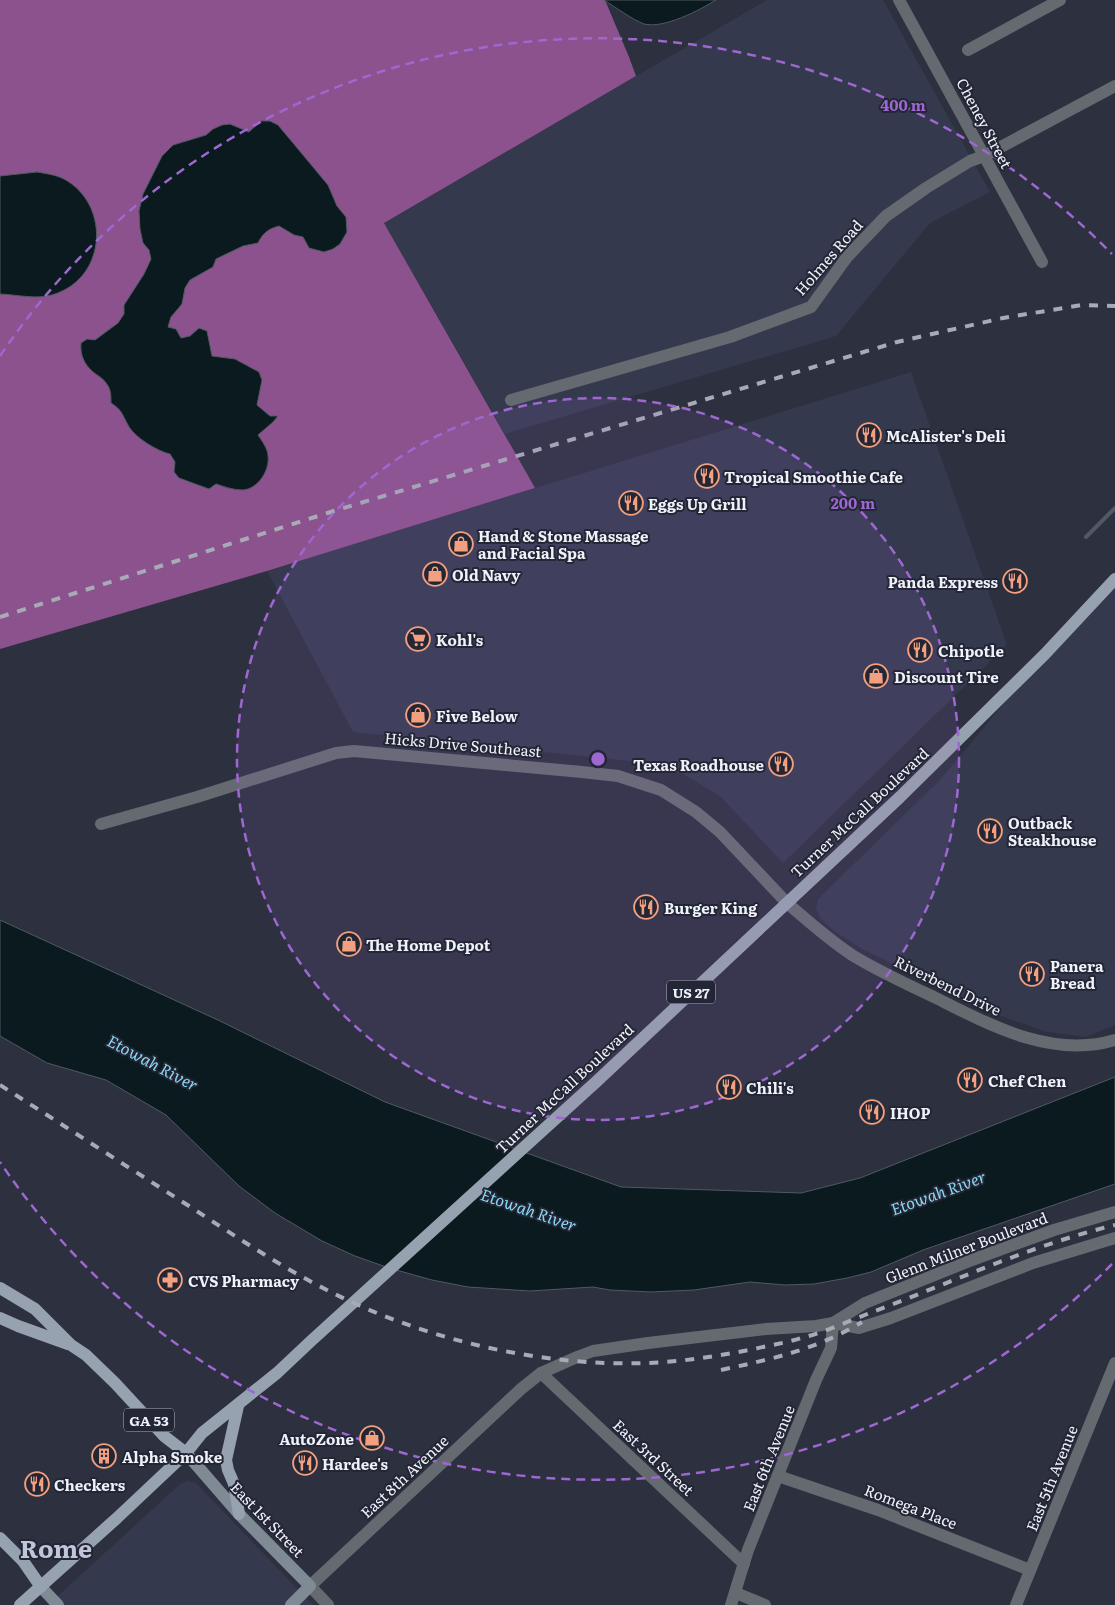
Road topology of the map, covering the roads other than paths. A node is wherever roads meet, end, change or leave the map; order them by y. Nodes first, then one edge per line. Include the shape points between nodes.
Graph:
1 (899, 0) edge
2 (1060, 0) edge
3 (968, 50) dead end
4 (1115, 86) edge
5 (984, 156) junction
6 (1042, 262) dead end
7 (511, 400) dead end
8 (1115, 579) edge
9 (101, 824) dead end
10 (787, 903) junction
11 (1115, 1040) edge
12 (1115, 1212) edge
13 (1115, 1238) edge
14 (0, 1288) edge
15 (0, 1318) edge
16 (833, 1324) junction
17 (71, 1345) junction
18 (1115, 1363) edge
19 (541, 1373) junction
20 (238, 1406) junction
21 (186, 1453) junction
22 (778, 1476) junction
23 (239, 1514) junction
24 (0, 1538) edge
25 (744, 1564) junction
26 (1030, 1570) junction
27 (310, 1586) junction
28 (41, 1587) junction
29 (733, 1599) edge
30 (20, 1605) edge
31 (58, 1605) edge
32 (291, 1605) edge
33 (328, 1605) edge
34 (765, 1605) edge
35 (1016, 1605) edge

1 - 5 street, Cheney Street
2 - 3 street
4 - 5 street, Holmes Road
5 - 6 street, Cheney Street
5 - 7 street, Holmes Road via 970,161 886,216 848,257 811,307 730,337
8 - 10 main road, Turner McCall Boulevard / US 27 via 1045,654 910,788
9 - 10 street, Hicks Drive Southeast via 354,751 618,776 661,790 696,812 720,832
10 - 11 street, Riverbend Drive via 872,967 982,1021 1029,1039 1056,1044 1100,1044
10 - 20 main road, Turner McCall Boulevard / US 27 via 596,1082
12 - 16 street, Glenn Milner Boulevard via 972,1260 865,1303
13 - 16 street, Glenn Milner Boulevard via 1033,1263 859,1328
14 - 17 main road, GA 53 via 35,1309
15 - 17 main road, GA 53
16 - 19 street, Glenn Milner Boulevard via 766,1329 593,1352
16 - 22 street, East 6th Avenue via 831,1348
17 - 21 main road, GA 53 via 86,1355 164,1436
18 - 26 street, East 5th Avenue
19 - 25 street, East 3rd Street
19 - 27 street, East 8th Avenue
20 - 21 main road, Turner McCall Boulevard / US 27 via 202,1434
20 - 23 main road via 226,1460
21 - 23 main road, East 1st Street
21 - 28 main road, Turner McCall Boulevard / US 27
22 - 25 street, East 6th Avenue
22 - 26 street, Romega Place via 878,1510
23 - 27 main road, East 1st Street
24 - 28 main road via 23,1560
25 - 29 street, East 6th Avenue
26 - 35 street, East 5th Avenue
27 - 32 main road, East 8th Avenue
27 - 33 street, East 1st Street
28 - 30 main road, Turner McCall Boulevard / US 27
28 - 31 main road
29 - 34 street

